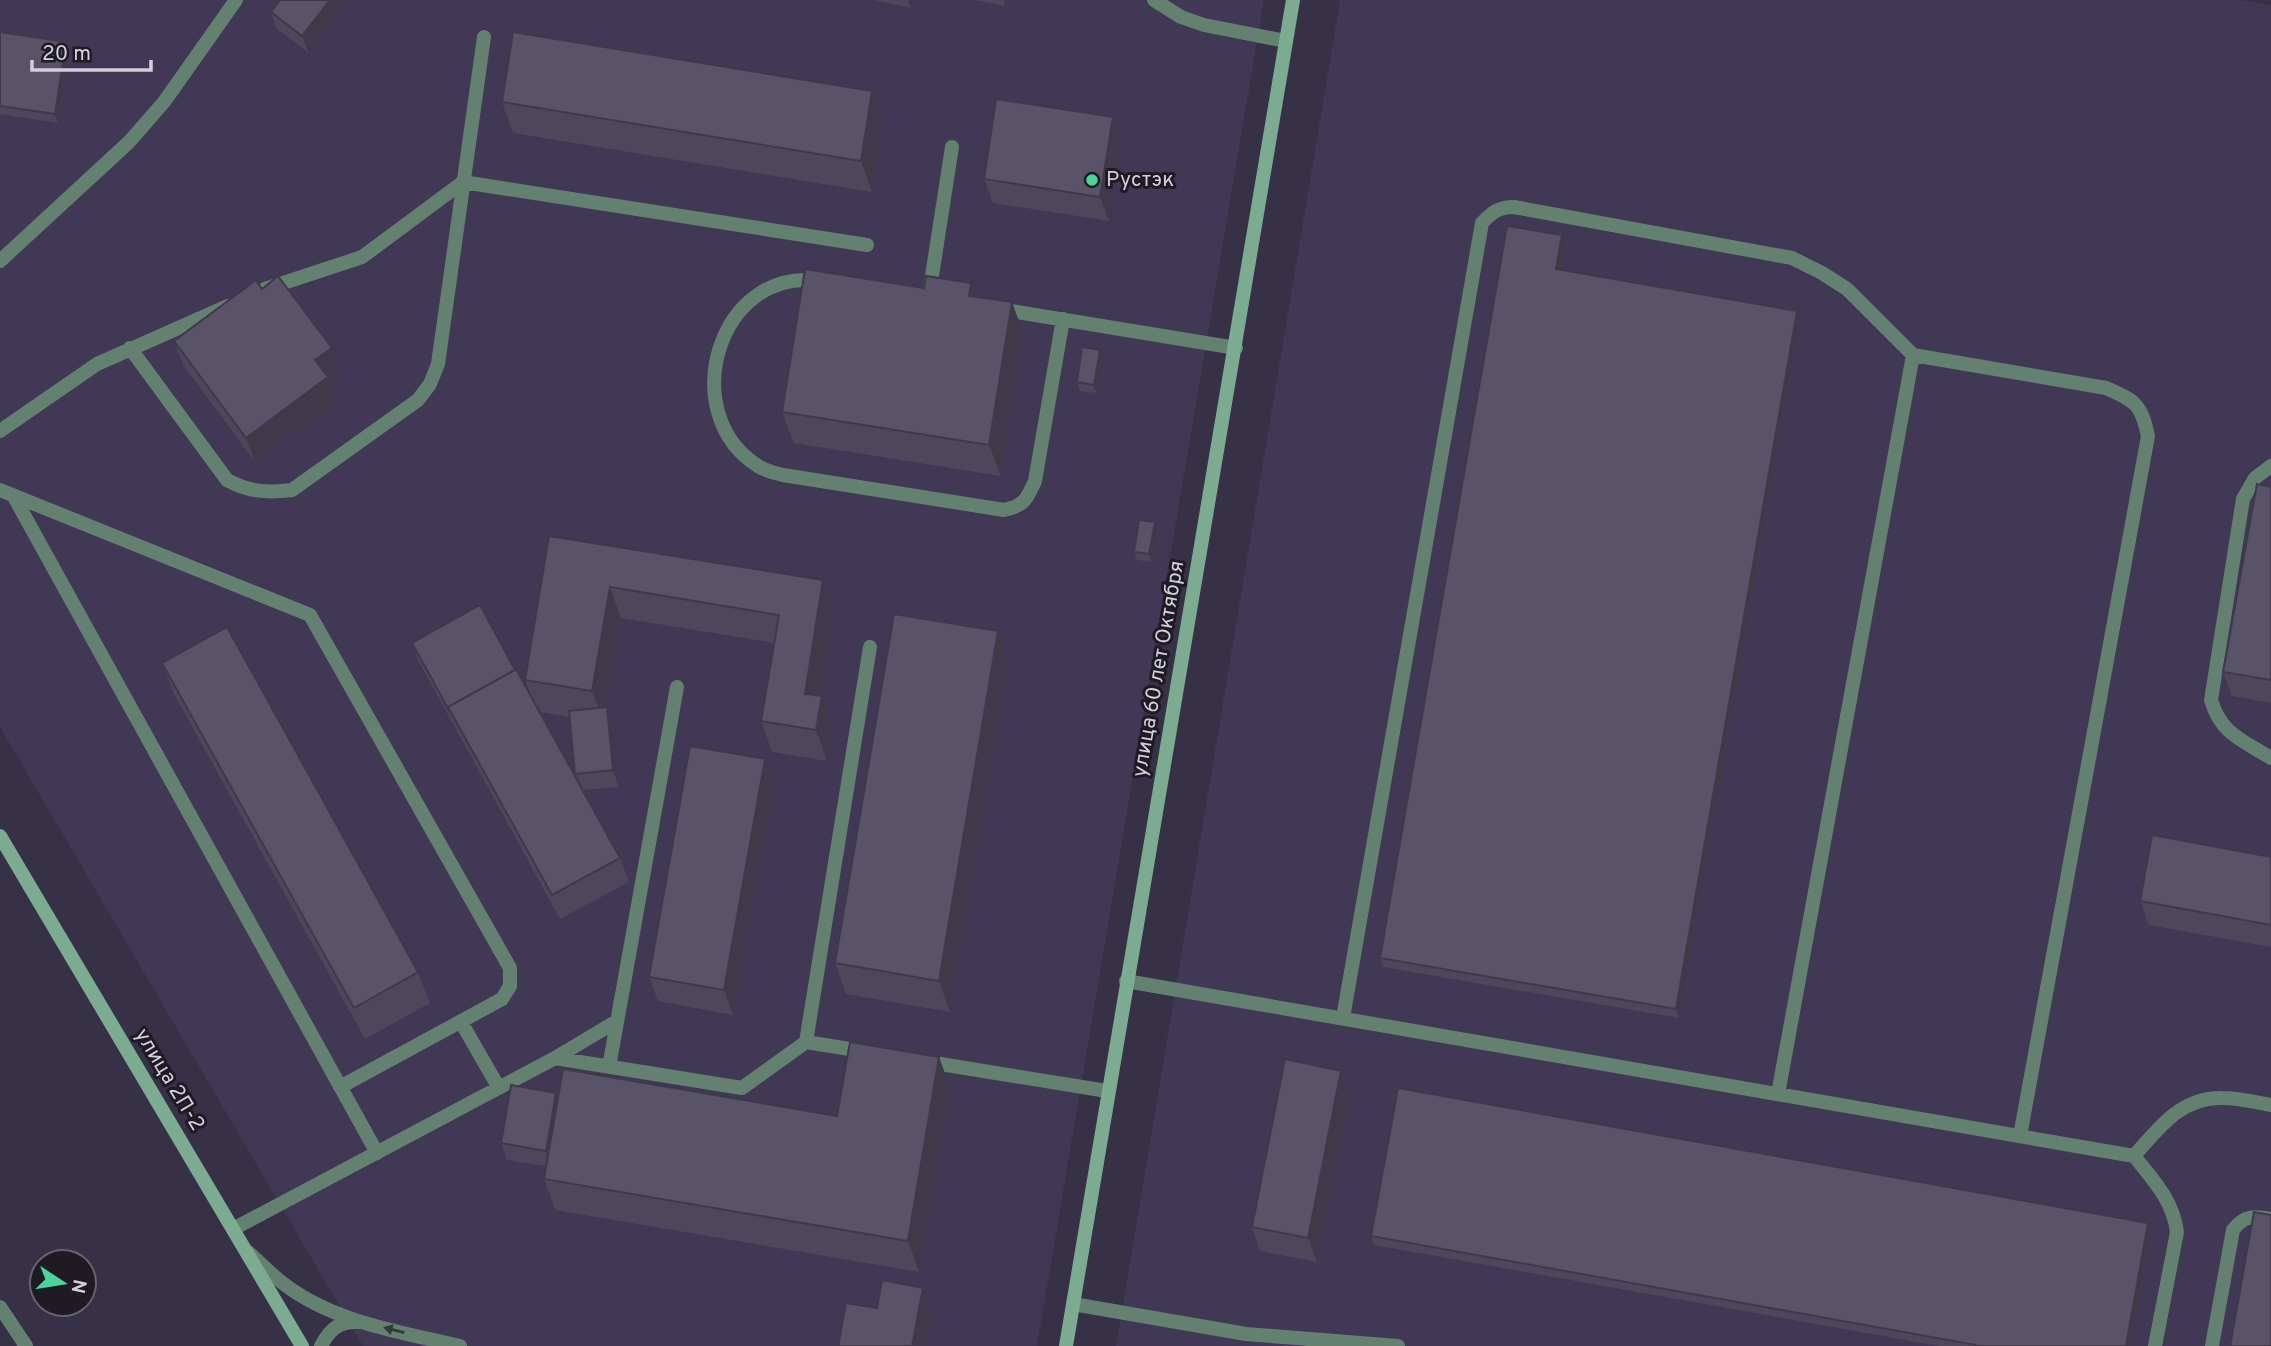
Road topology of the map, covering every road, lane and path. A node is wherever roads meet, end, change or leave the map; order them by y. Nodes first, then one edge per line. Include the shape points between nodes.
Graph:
1 (236, 0) edge
2 (1154, 0) edge
3 (1293, 0) edge
4 (484, 37) dead end
5 (1286, 41) junction
6 (952, 148) dead end
7 (463, 182) junction
8 (867, 245) dead end
9 (0, 261) edge
10 (838, 284) edge
11 (929, 298) edge
12 (982, 306) edge
13 (1063, 319) junction
14 (130, 348) junction
15 (1236, 348) junction
16 (1913, 355) junction
17 (0, 431) edge
18 (2271, 466) edge
19 (6, 493) edge
20 (870, 648) dead end
21 (677, 687) dead end
22 (2271, 758) edge
23 (0, 836) edge
24 (1126, 981) junction
25 (1343, 1018) junction
26 (617, 1021) junction
27 (461, 1022) junction
28 (806, 1042) junction
29 (555, 1058) junction
30 (608, 1067) junction
31 (340, 1087) junction
32 (499, 1088) junction
33 (1107, 1091) junction
34 (1778, 1094) junction
35 (2271, 1105) edge
36 (2020, 1136) junction
37 (377, 1153) junction
38 (2134, 1156) junction
39 (2271, 1219) edge
40 (233, 1229) junction
41 (246, 1250) junction
42 (1073, 1304) junction
43 (0, 1307) edge
44 (364, 1322) junction
45 (1250, 1340) edge
46 (26, 1346) edge
47 (302, 1346) edge
48 (321, 1346) edge
49 (460, 1346) edge
50 (1066, 1346) edge
51 (1395, 1346) edge
52 (2155, 1346) edge
53 (2212, 1346) edge

1 - 9 lane via 130,142
2 - 5 lane via 1181,18
3 - 5 main road, улица 60 лет Октября
4 - 7 lane
5 - 15 main road, улица 60 лет Октября
6 - 11 lane
7 - 8 lane
7 - 14 lane via 362,257 249,296
7 - 14 lane via 438,364 430,384 418,400 292,490 245,490 227,480
10 - 13 lane via 784,281 758,292 739,312 721,343 713,377 715,407 726,435 760,468 990,508 1018,507 1035,481
12 - 13 lane
13 - 15 lane
14 - 17 lane via 97,364
15 - 24 main road, улица 60 лет Октября
16 - 25 lane via 1847,289 1793,258 1514,207 1491,212 1482,223
16 - 34 lane
16 - 36 lane via 2106,388 2128,397 2143,413 2148,436
18 - 22 lane via 2255,478 2243,499 2211,700 2216,718 2231,733
19 - 27 lane via 310,615 510,968 510,986 502,999
19 - 31 lane
20 - 28 lane
21 - 26 lane
23 - 40 main road, улица 2П-2
24 - 25 lane
24 - 33 main road, улица 60 лет Октября
25 - 34 lane
26 - 29 lane
26 - 30 lane
27 - 31 lane
27 - 32 lane
28 - 30 lane via 742,1088
28 - 33 lane
29 - 30 lane
29 - 32 lane
31 - 37 lane
32 - 37 lane
33 - 42 main road, улица 60 лет Октября
34 - 36 lane
35 - 38 lane via 2223,1097 2185,1105
36 - 38 lane
37 - 40 lane
38 - 52 lane via 2166,1197 2177,1232
39 - 53 lane via 2252,1216 2240,1220 2233,1230
40 - 41 main road, улица 2П-2
41 - 44 lane via 284,1285
41 - 47 main road, улица 2П-2
42 - 45 lane
42 - 50 main road, улица 60 лет Октября
43 - 46 lane
44 - 48 lane via 338,1324
49 -> 44 lane
45 - 51 lane

